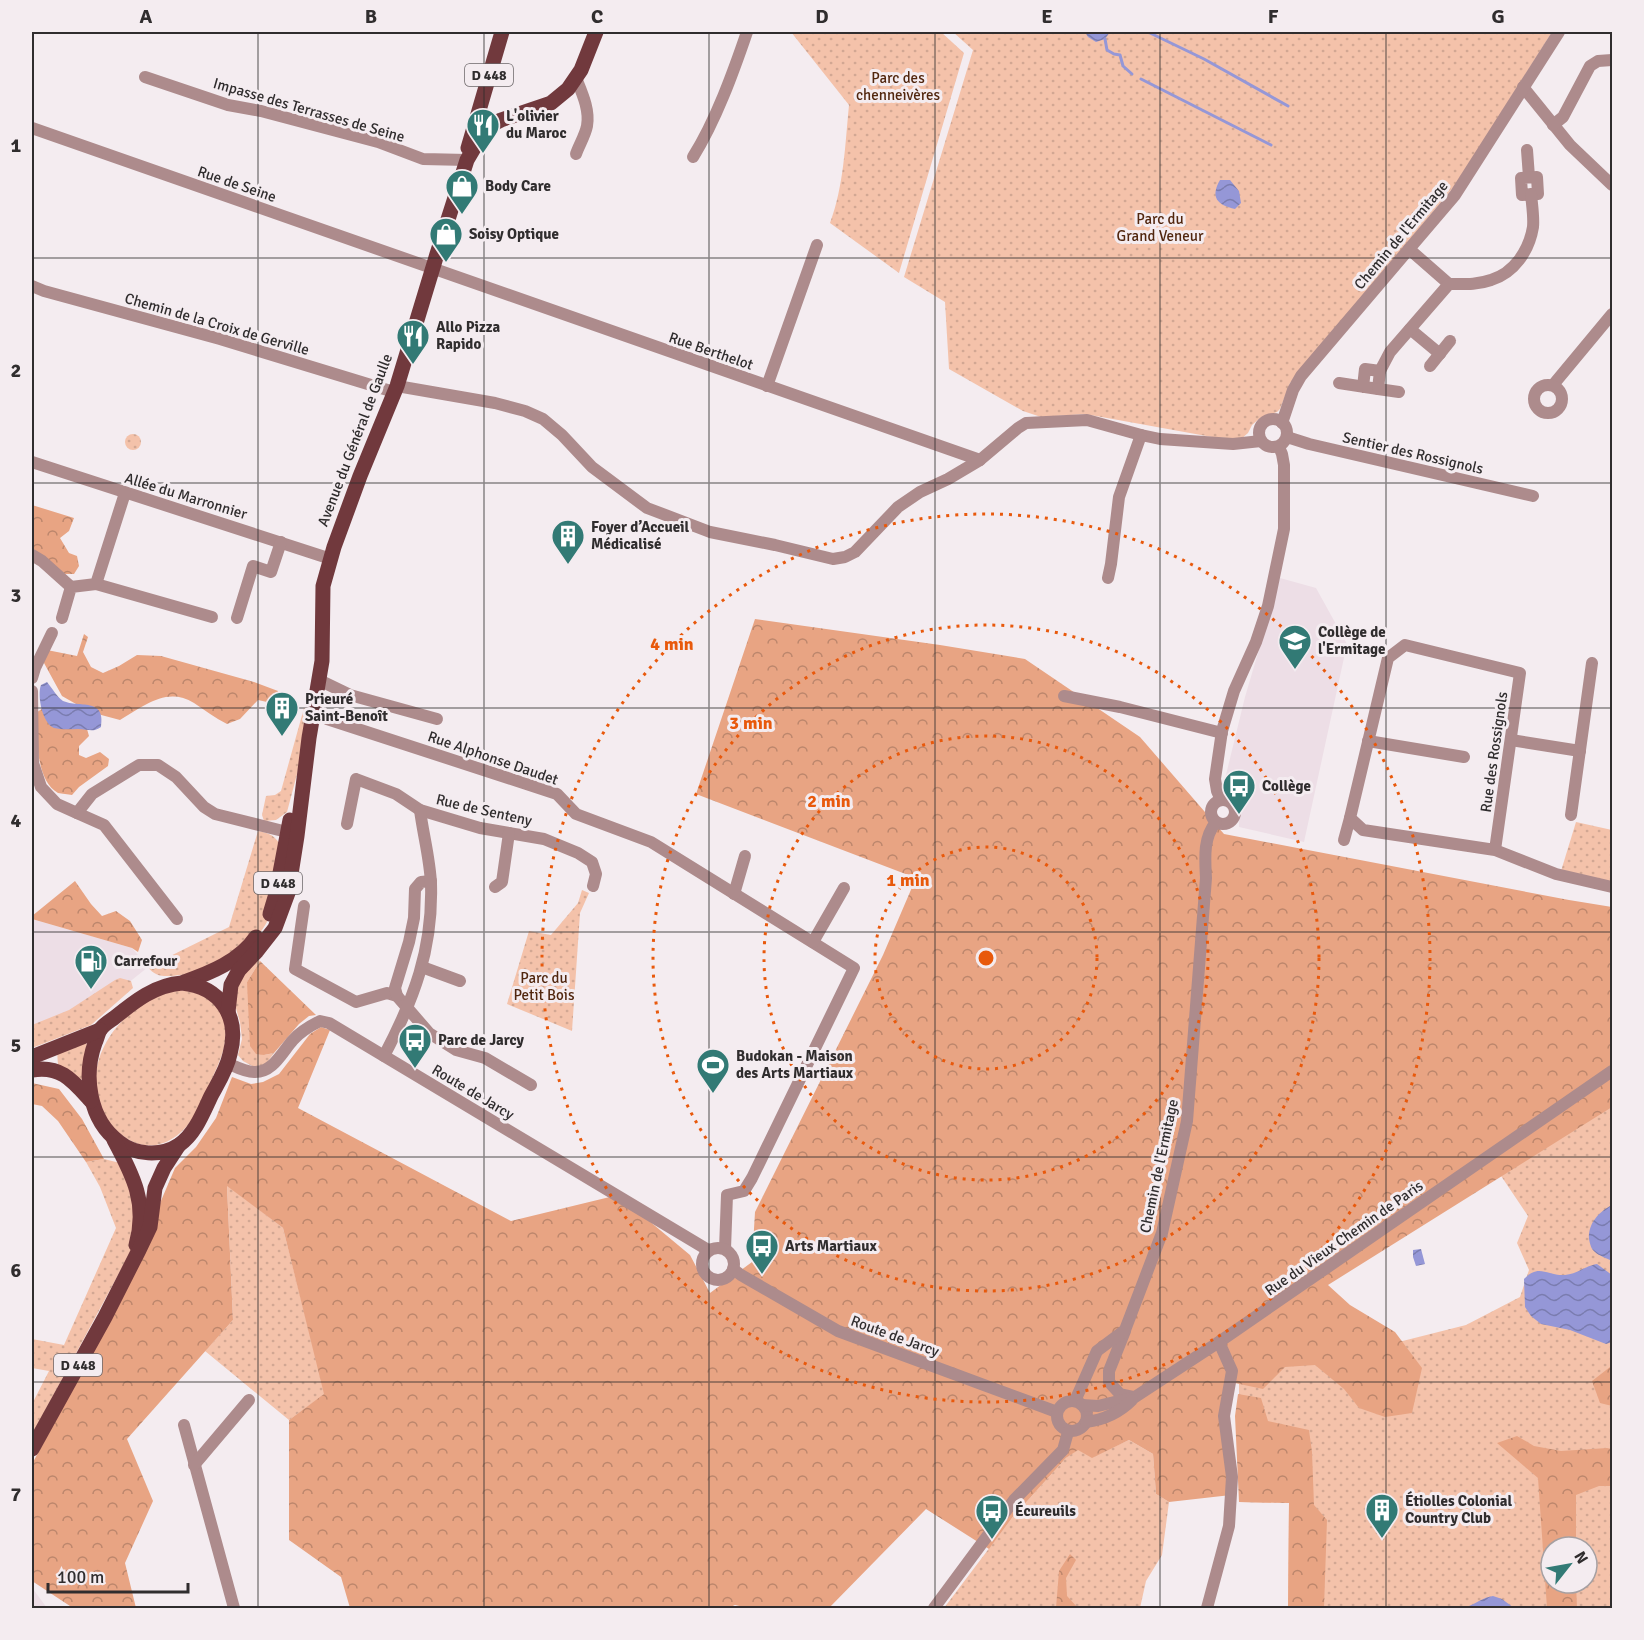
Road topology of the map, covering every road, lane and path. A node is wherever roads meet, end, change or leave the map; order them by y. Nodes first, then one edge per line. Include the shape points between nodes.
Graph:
1 (502, 32) edge
2 (596, 32) edge
3 (747, 32) edge
4 (1559, 32) edge
5 (1612, 60) edge
6 (145, 77) dead end
7 (576, 78) junction
8 (1523, 87) junction
9 (484, 122) junction
10 (1553, 125) junction
11 (32, 128) edge
12 (1527, 150) dead end
13 (576, 154) dead end
14 (693, 157) dead end
15 (467, 160) junction
16 (1612, 185) edge
17 (817, 245) dead end
18 (1409, 249) junction
19 (432, 269) junction
20 (1449, 284) junction
21 (32, 286) edge
22 (1612, 314) edge
23 (1410, 329) junction
24 (1450, 341) dead end
25 (1440, 354) junction
26 (1430, 366) dead end
27 (1380, 371) junction
28 (1339, 383) dead end
29 (1553, 385) dead end
30 (767, 386) junction
31 (1363, 387) junction
32 (396, 389) junction
33 (1378, 389) junction
34 (1399, 392) dead end
35 (1282, 423) junction
36 (1141, 435) junction
37 (1261, 441) junction
38 (1283, 442) junction
39 (980, 460) junction
40 (32, 462) edge
41 (125, 493) junction
42 (1533, 496) dead end
43 (281, 542) junction
44 (32, 555) edge
45 (331, 559) junction
46 (1108, 578) dead end
47 (96, 584) junction
48 (71, 587) junction
49 (212, 617) dead end
50 (62, 618) dead end
51 (237, 618) dead end
52 (52, 633) dead end
53 (1592, 663) dead end
54 (32, 678) edge
55 (319, 680) junction
56 (32, 691) edge
57 (1065, 696) dead end
58 (327, 719) dead end
59 (437, 719) dead end
60 (1221, 733) junction
61 (309, 738) junction
62 (1511, 740) junction
63 (1368, 741) junction
64 (1580, 751) junction
65 (1464, 757) dead end
66 (1221, 800) junction
67 (420, 810) junction
68 (77, 813) junction
69 (1571, 815) dead end
70 (1350, 818) junction
71 (1216, 822) junction
72 (347, 824) dead end
73 (287, 832) junction
74 (509, 833) junction
75 (1344, 840) dead end
76 (1495, 850) junction
77 (745, 856) dead end
78 (431, 881) junction
79 (593, 886) dead end
80 (495, 887) dead end
81 (1612, 887) edge
82 (843, 888) dead end
83 (734, 894) junction
84 (304, 906) dead end
85 (177, 919) dead end
86 (813, 942) junction
87 (422, 967) junction
88 (460, 981) dead end
89 (182, 983) junction
90 (397, 996) junction
91 (408, 1009) junction
92 (228, 1012) junction
93 (100, 1030) junction
94 (384, 1056) junction
95 (32, 1057) edge
96 (227, 1063) junction
97 (32, 1070) edge
98 (1612, 1071) edge
99 (531, 1085) dead end
100 (92, 1101) junction
101 (112, 1137) junction
102 (179, 1145) junction
103 (725, 1249) junction
104 (708, 1250) junction
105 (733, 1269) junction
106 (122, 1281) junction
107 (1125, 1330) junction
108 (1219, 1342) junction
109 (1135, 1397) junction
110 (249, 1400) dead end
111 (1079, 1403) junction
112 (1057, 1412) junction
113 (1086, 1422) junction
114 (184, 1425) dead end
115 (1068, 1432) junction
116 (32, 1449) edge
117 (194, 1465) junction
118 (234, 1608) edge
119 (934, 1608) edge
120 (1207, 1608) edge

1 - 9 main road, D 448
2 - 7 main road
3 - 14 street via 730,80
4 - 8 street, Chemin de l'Ermitage
5 - 10 street via 1590,66 1563,117
6 - 15 street, Impasse des Terrasses de Seine via 228,105 378,142 423,159
7 - 9 main road via 551,104
7 - 13 street via 587,117
8 - 10 street
8 - 18 street, Chemin de l'Ermitage via 1455,195
9 - 15 main road, Avenue du Général de Gaulle
10 - 16 street
11 - 19 street, Rue de Seine
12 - 20 street via 1529,177 1521,178 1522,195 1531,194 1533,226 1520,260 1492,280
15 - 19 main road, Avenue du Général de Gaulle / D 448
17 - 30 street
18 - 20 street
18 - 35 street, Chemin de l'Ermitage via 1301,376
19 - 30 street, Rue Berthelot
19 - 32 main road, Avenue du Général de Gaulle / D 448
20 - 23 street
21 - 32 street, Chemin de la Croix de Gerville
22 - 29 street
23 - 25 street
23 - 27 street
24 - 25 street
25 - 26 street
27 - 31 street via 1365,369
27 - 33 street
28 - 31 street
30 - 39 street, Rue Berthelot
31 - 33 street
32 - 39 street, Chemin de la Croix de Gerville via 525,411 543,419 592,467 647,508 711,532 833,559 855,552 908,499
32 - 45 main road, Avenue du Général de Gaulle / D 448
33 - 34 street
35 - 37 street via 1276,419 1265,421 1259,430
35 - 38 street via 1286,427
36 - 37 street, Chemin de la Croix de Gerville via 1233,444
36 - 39 street, Chemin de la Croix de Gerville via 1087,420 1026,423
36 - 46 street via 1119,498
37 - 38 street via 1270,447
38 - 42 street, Sentier des Rossignols via 1309,444
38 - 60 street via 1284,529 1268,606
40 - 41 street, Allée du Marronnier
41 - 43 street, Allée du Marronnier
41 - 47 street
43 - 45 street, Allée du Marronnier
43 - 51 street via 272,572 253,566
44 - 48 street
45 - 55 main road, Avenue du Général de Gaulle / D 448 via 323,586
47 - 48 street
47 - 49 street
48 - 50 street
52 - 54 street
53 - 64 street
55 - 59 street via 350,695
55 - 61 main road, Avenue du Général de Gaulle / D 448
56 - 68 street via 33,763 41,787 57,804
57 - 60 street
58 - 83 street, Rue Alphonse Daudet via 557,794 576,814 651,842
60 - 66 street via 1215,779
61 - 73 main road, D 448
61 - 92 main road, D 448 via 288,893 275,927 231,985
62 - 63 street, Rue des Rossignols via 1520,673 1405,645 1388,658
62 - 64 street
62 - 76 street, Rue des Rossignols
63 - 65 street
63 - 70 street, Rue des Rossignols
64 - 69 street
66 - 71 street via 1212,808
66 - 71 street via 1232,804 1234,815 1226,823
67 - 72 street, Rue de Senteny via 396,794 356,779
67 - 74 street, Rue de Senteny
67 - 78 street
68 - 73 street via 92,794 139,765 158,765 215,814
68 - 85 street via 104,825
70 - 75 street, Rue des Rossignols
70 - 76 street via 1363,830
71 - 107 street, Chemin de l'Ermitage via 1207,840 1187,1121 1162,1233
73 - 89 main road, D 448 via 276,894 268,920 253,943 209,974
74 - 79 street, Rue de Senteny via 544,839 578,853 592,862 596,874
74 - 80 street via 502,882
76 - 81 street via 1556,874
77 - 83 street
78 - 87 street via 431,920
78 - 90 street via 421,882 415,889 414,918 395,988
82 - 86 street
83 - 86 street, Rue Alphonse Daudet
84 - 90 street via 295,969 356,1002 387,993
86 - 103 street, Rue Alphonse Daudet via 854,968 752,1178 744,1191 727,1194
87 - 88 street
87 - 91 street
89 - 92 main road via 211,992
89 - 93 main road via 139,998
90 - 91 street
91 - 94 street
91 - 99 street via 429,1033 456,1050 485,1058
92 - 96 main road via 233,1029
93 - 95 main road
93 - 100 main road via 89,1072
94 - 96 street, Route de Jarcy via 336,1026 320,1021 302,1031 265,1070 249,1072
94 - 104 street, Route de Jarcy
96 - 102 main road via 192,1133
97 - 100 main road via 40,1068 66,1075
98 - 108 street, Rue du Vieux Chemin de Paris
100 - 101 main road
101 - 102 main road via 133,1151 146,1153
101 - 106 main road, D 448 via 137,1187 141,1211 137,1241
102 - 106 main road, D 448 via 155,1188 150,1227
103 - 104 street
103 - 105 street via 732,1257
104 - 105 street via 701,1264 711,1279 723,1279
105 - 112 street, Route de Jarcy via 838,1331
106 - 116 main road, D 448
107 - 109 street, Chemin de l'Ermitage via 1109,1371 1109,1382 1120,1394
107 - 111 street via 1097,1351
108 - 109 street, Rue du Vieux Chemin de Paris
108 - 120 street via 1232,1371 1224,1416 1232,1477 1229,1526
109 - 111 street, Rue du Vieux Chemin de Paris via 1098,1407
109 - 113 street via 1126,1407
110 - 117 street
111 - 112 street via 1063,1403
111 - 113 street via 1087,1412
112 - 115 street via 1058,1425
113 - 115 street via 1080,1430
114 - 117 street
115 - 119 street via 1063,1450 1014,1500
117 - 118 street

